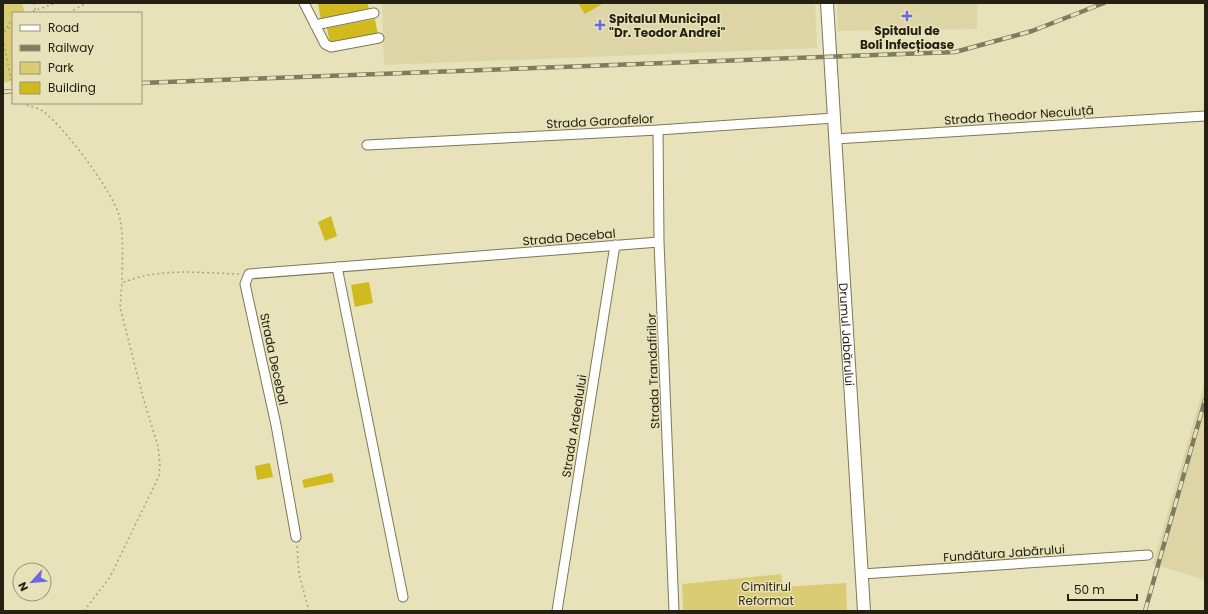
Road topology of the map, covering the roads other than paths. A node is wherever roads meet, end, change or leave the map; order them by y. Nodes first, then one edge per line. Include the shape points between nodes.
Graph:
1 (304, 3) edge
2 (827, 3) edge
3 (374, 12) dead end
4 (316, 26) junction
5 (379, 38) dead end
6 (1205, 116) edge
7 (834, 118) junction
8 (658, 130) junction
9 (835, 139) junction
10 (367, 145) dead end
11 (660, 242) junction
12 (615, 245) junction
13 (337, 267) junction
14 (296, 537) road end
15 (1148, 555) dead end
16 (862, 574) junction
17 (403, 597) dead end
18 (556, 611) edge
19 (674, 611) edge
20 (864, 611) edge

1 - 4 street
2 - 7 main road, Drumul Jabărului
3 - 4 street
4 - 5 street via 325,44 331,47
6 - 9 street, Strada Theodor Neculuță
7 - 8 street, Strada Garoafelor
7 - 9 main road, Drumul Jabărului
8 - 10 street, Strada Garoafelor
8 - 11 street, Strada Trandafirilor
9 - 16 main road, Drumul Jabărului
11 - 12 street, Strada Decebal
11 - 19 street, Strada Trandafirilor
12 - 13 street, Strada Decebal
12 - 18 street, Strada Ardealului
13 - 14 street, Strada Decebal via 249,274 245,284 276,425
13 - 17 street
15 - 16 street, Fundătura Jabărului
16 - 20 main road, Drumul Jabărului

